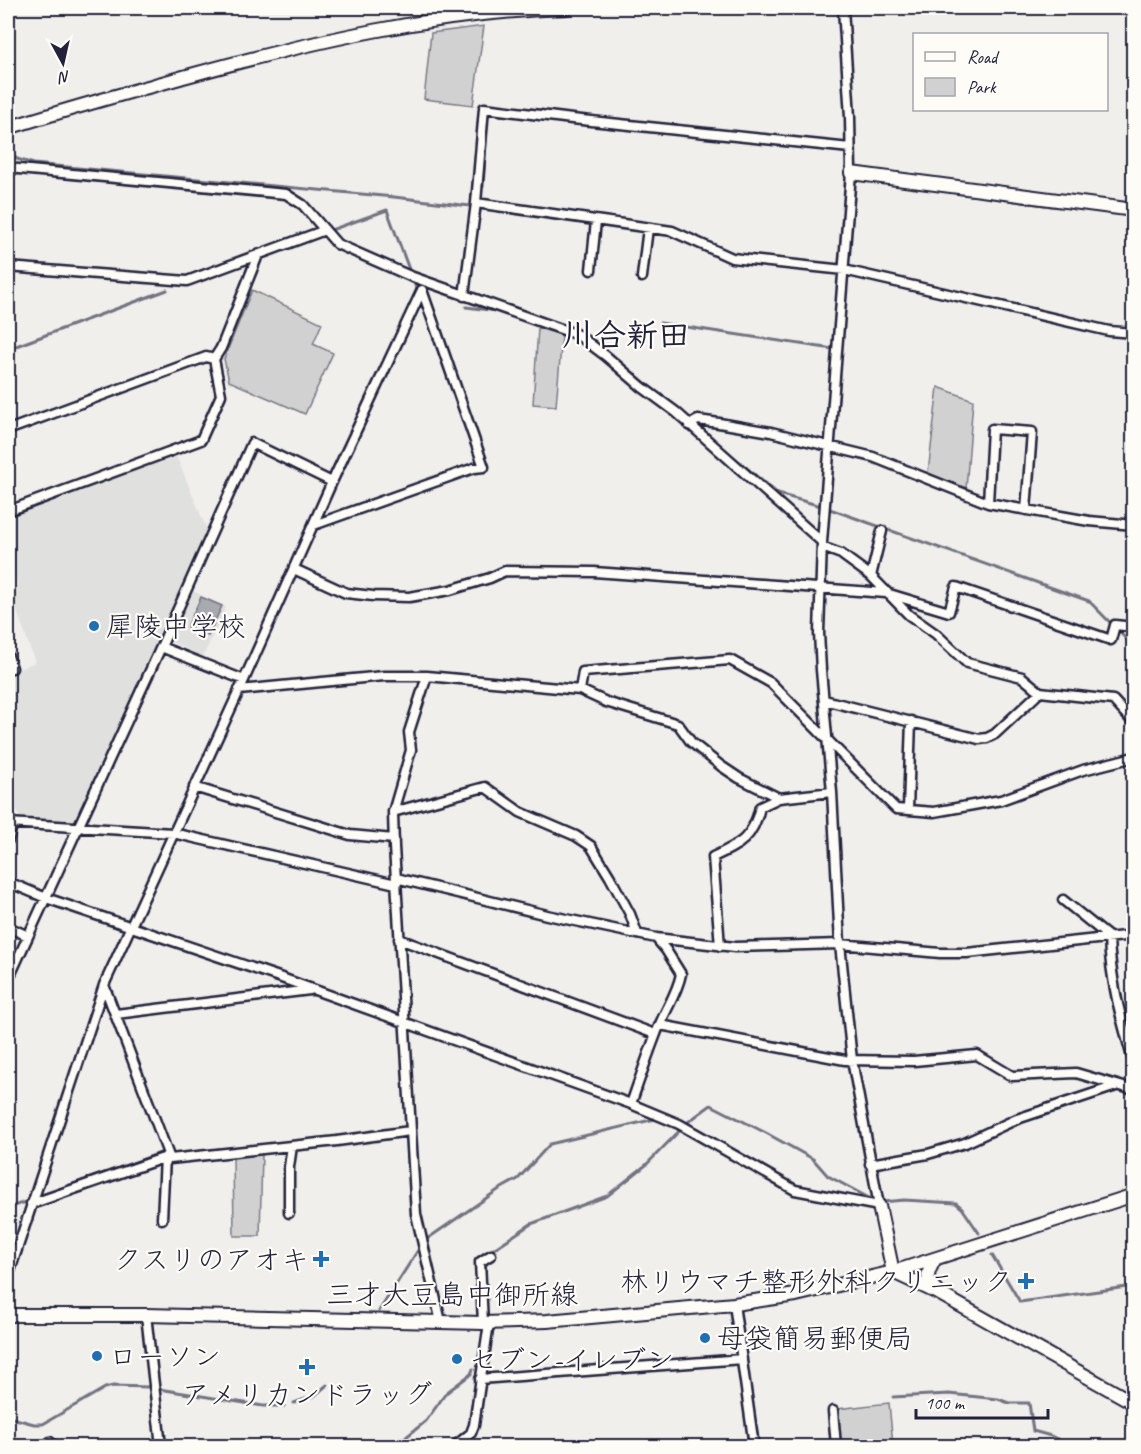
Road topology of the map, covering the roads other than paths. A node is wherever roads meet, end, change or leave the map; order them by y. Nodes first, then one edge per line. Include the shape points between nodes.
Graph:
1 (566, 8) edge
2 (843, 8) edge
3 (8, 128) edge
4 (850, 148) junction
5 (8, 168) edge
6 (850, 173) junction
7 (476, 203) junction
8 (1134, 210) edge
9 (596, 220) junction
10 (648, 228) junction
11 (325, 230) junction
12 (258, 255) junction
13 (592, 266) dead end
14 (8, 267) edge
15 (844, 270) junction
16 (642, 277) dead end
17 (425, 281) junction
18 (421, 292) junction
19 (464, 296) junction
20 (1134, 333) edge
21 (214, 359) junction
22 (689, 425) junction
23 (8, 430) edge
24 (829, 446) junction
25 (332, 482) junction
26 (988, 503) junction
27 (1026, 510) junction
28 (8, 511) edge
29 (314, 525) junction
30 (1134, 525) edge
31 (882, 531) dead end
32 (822, 545) junction
33 (294, 569) junction
34 (871, 576) junction
35 (820, 588) junction
36 (886, 593) junction
37 (1134, 627) edge
38 (161, 647) junction
39 (8, 656) edge
40 (8, 669) edge
41 (427, 676) junction
42 (244, 680) junction
43 (239, 690) junction
44 (580, 690) junction
45 (1040, 692) junction
46 (824, 700) junction
47 (911, 721) junction
48 (1134, 723) edge
49 (828, 741) junction
50 (1134, 757) edge
51 (194, 787) junction
52 (832, 792) junction
53 (779, 798) junction
54 (908, 809) junction
55 (393, 812) junction
56 (10, 823) edge
57 (79, 827) junction
58 (173, 833) junction
59 (8, 836) edge
60 (394, 839) junction
61 (396, 881) junction
62 (8, 882) edge
63 (46, 898) junction
64 (1063, 900) dead end
65 (131, 925) junction
66 (8, 927) edge
67 (637, 933) junction
68 (1134, 935) edge
69 (28, 936) junction
70 (656, 938) junction
71 (1109, 938) junction
72 (399, 939) junction
73 (840, 944) junction
74 (720, 946) junction
75 (8, 980) edge
76 (104, 985) junction
77 (314, 989) junction
78 (116, 1014) junction
79 (404, 1022) junction
80 (660, 1025) junction
81 (656, 1034) junction
82 (852, 1060) junction
83 (1134, 1064) edge
84 (1116, 1086) junction
85 (1134, 1090) edge
86 (631, 1104) junction
87 (410, 1131) junction
88 (292, 1146) junction
89 (167, 1156) junction
90 (870, 1164) junction
91 (1134, 1195) edge
92 (31, 1204) junction
93 (879, 1206) junction
94 (289, 1213) dead end
95 (162, 1220) dead end
96 (487, 1257) dead end
97 (935, 1258) junction
98 (893, 1272) junction
99 (8, 1277) edge
100 (940, 1294) junction
101 (734, 1304) junction
102 (8, 1315) edge
103 (146, 1316) junction
104 (441, 1322) junction
105 (486, 1323) junction
106 (742, 1359) junction
107 (480, 1379) junction
108 (1134, 1403) edge
109 (833, 1411) dead end
110 (161, 1446) edge
111 (455, 1446) edge
112 (754, 1446) edge
113 (836, 1446) edge

1 - 3 street via 464,16 381,29 236,63
2 - 4 street
4 - 6 street
4 - 7 street via 484,108
5 - 11 street via 287,190
6 - 8 street
6 - 15 street
7 - 9 street
7 - 19 street
9 - 10 street
9 - 13 street
10 - 15 street via 672,231 732,258
10 - 16 street
11 - 12 street
11 - 17 street via 337,244
12 - 14 street via 187,280
12 - 21 street
15 - 20 street via 1109,331
15 - 24 street
17 - 18 street
17 - 19 street
18 - 25 street
18 - 29 street via 484,468 474,468
19 - 22 street via 578,335
21 - 23 street via 206,357
21 - 28 street via 221,395 201,440
22 - 24 street via 698,420 719,423
22 - 32 street
24 - 26 street via 873,457
24 - 32 street
25 - 29 street
25 - 38 street via 252,443
26 - 27 street
26 - 27 street via 992,429 1032,432
27 - 30 street
29 - 33 street
31 - 34 street
32 - 34 street via 842,554
32 - 35 street
33 - 35 street via 346,593 373,596 409,597 450,590 505,571 594,572
33 - 42 street
34 - 36 street
35 - 36 street
35 - 46 street
36 - 37 street via 949,612 956,587 1111,640 1114,627
36 - 45 street via 967,663 1022,677
38 - 42 street
38 - 57 street
39 - 40 street via 12,668
41 - 43 street via 384,676
41 - 44 street
41 - 55 street via 409,732 411,750
42 - 43 street
43 - 51 street
44 - 49 street via 583,672 730,660 771,682
44 - 53 street via 614,705 678,724 691,742 721,766
45 - 47 street via 987,738
45 - 48 street via 1113,700
46 - 47 street
46 - 49 street
47 - 54 street
49 - 52 street
49 - 54 street via 896,809
50 - 54 street via 1083,770 1001,800 934,812
51 - 58 street
51 - 60 street via 350,835
52 - 53 street
52 - 73 street
53 - 74 street via 760,807 750,834 735,847 713,857
55 - 60 street
55 - 67 street via 485,787 520,812 591,846
56 - 57 street
56 - 59 street
57 - 58 street
57 - 63 street
58 - 61 street
58 - 65 street
60 - 61 street
61 - 67 street
61 - 72 street
62 - 63 street
63 - 65 street
63 - 69 street
64 - 71 street
65 - 76 street
65 - 77 street
66 - 69 street
67 - 70 street
68 - 71 street
69 - 75 street
70 - 74 street
70 - 80 street via 681,974
71 - 73 street via 967,953
71 - 83 street via 1119,1010
72 - 79 street
72 - 81 street
73 - 74 street
73 - 82 street
76 - 78 street
76 - 92 street
77 - 78 street
77 - 79 street
78 - 89 street
79 - 86 street
79 - 87 street
80 - 81 street
80 - 82 street
81 - 86 street
82 - 84 street via 914,1062 977,1055 1012,1076 1076,1074
82 - 90 street
84 - 85 street
84 - 90 street via 1017,1119 965,1143
86 - 93 street via 682,1126 795,1190
87 - 88 street
87 - 104 street via 416,1214
88 - 89 street via 170,1159
88 - 94 street
89 - 92 street
89 - 95 street
90 - 93 street
91 - 97 street, 三才大豆島中御所線
92 - 99 street
93 - 98 street
96 - 105 street via 480,1262 479,1273
97 - 98 street, 三才大豆島中御所線
97 - 100 street via 929,1284
98 - 100 street
98 - 101 street, 三才大豆島中御所線 via 796,1295
100 - 108 street
101 - 105 street, 三才大豆島中御所線
101 - 106 street
102 - 103 street, 三才大豆島中御所線
103 - 104 street, 三才大豆島中御所線
103 - 110 street
104 - 105 street, 三才大豆島中御所線
105 - 107 street
106 - 107 street
106 - 112 street
107 - 111 street via 474,1425 471,1433
109 - 113 street

